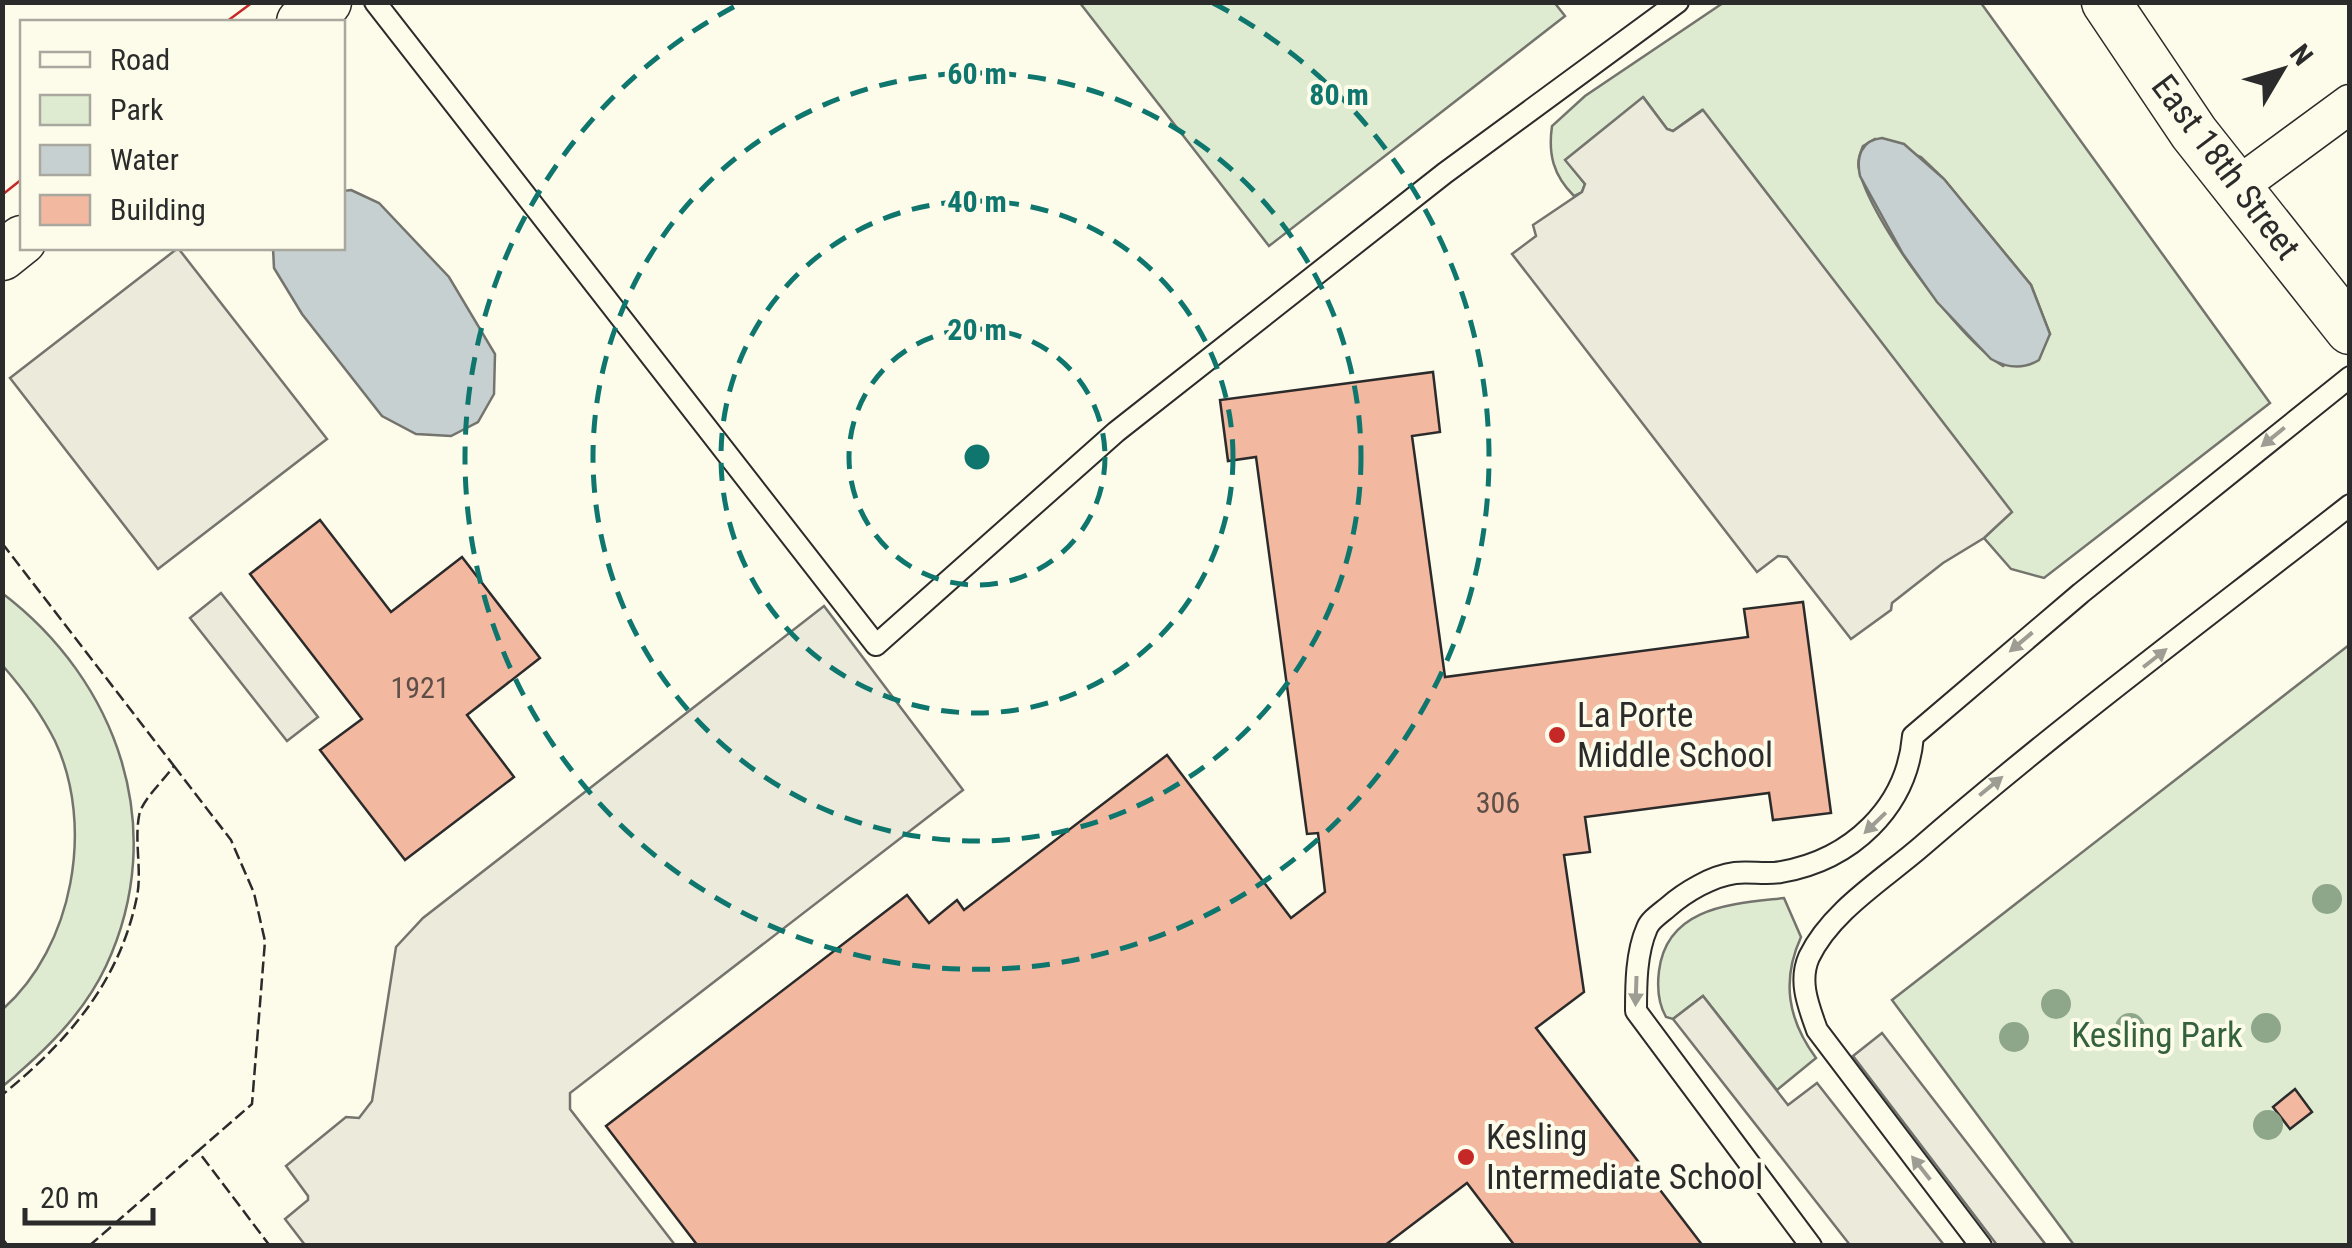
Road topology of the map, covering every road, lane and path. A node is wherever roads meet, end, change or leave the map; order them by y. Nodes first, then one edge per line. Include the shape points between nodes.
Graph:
1 (327, 2) edge
2 (375, 2) edge
3 (1678, 2) edge
4 (2106, 2) edge
5 (304, 20) edge
6 (2350, 104) edge
7 (2238, 187) junction
8 (2350, 330) edge
9 (2350, 377) edge
10 (2350, 506) edge
11 (1811, 1246) edge
12 (1980, 1246) edge

1 - 5 street
2 - 3 lane via 876,645 1116,432 1445,173
4 - 7 street, East 18th Street
6 - 7 street
7 - 8 street, East 18th Street
9 -> 11 lane via 1913,736 1912,756 1888,810 1850,847 1788,871 1734,873 1683,894 1647,926 1636,1011
12 -> 10 lane via 1818,1030 1804,994 1807,960 1846,909 1980,795

